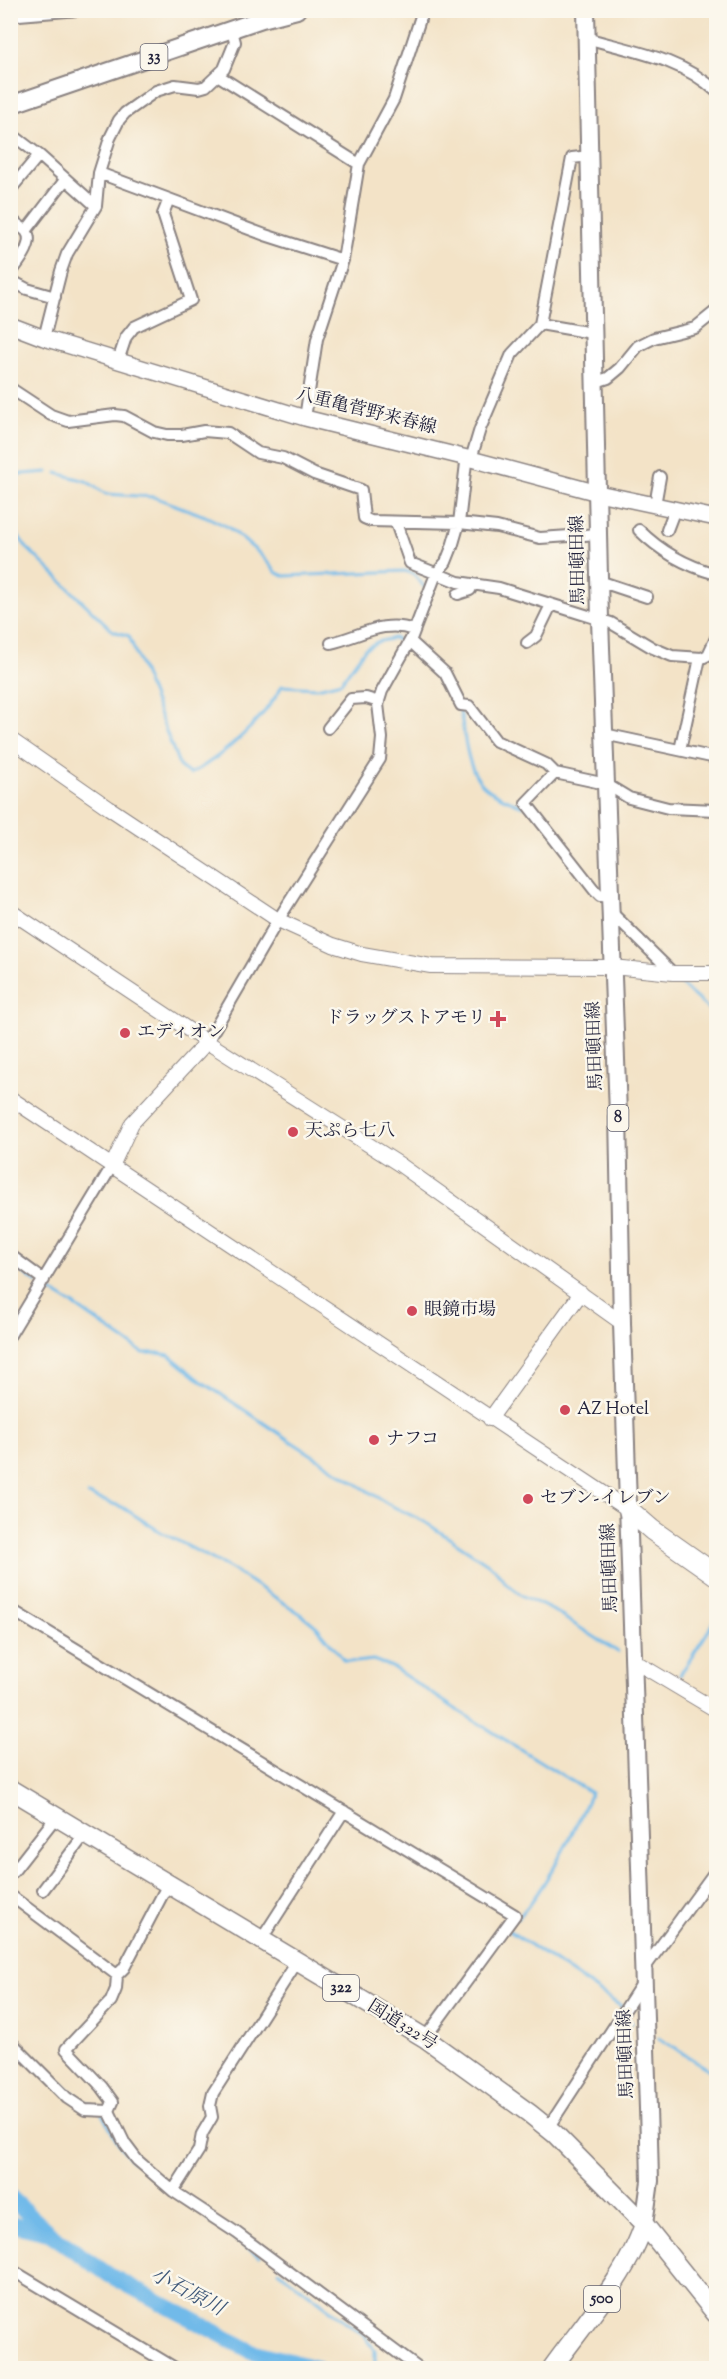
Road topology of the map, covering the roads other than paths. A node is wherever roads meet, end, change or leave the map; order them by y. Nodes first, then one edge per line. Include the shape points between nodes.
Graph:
1 (80, 10) edge
2 (297, 10) edge
3 (423, 10) edge
4 (586, 10) edge
5 (19, 15) edge
6 (260, 15) edge
7 (232, 31) junction
8 (586, 38) junction
9 (219, 76) junction
10 (717, 91) edge
11 (10, 105) edge
12 (10, 134) edge
13 (39, 155) junction
14 (590, 156) junction
15 (359, 164) junction
16 (99, 173) junction
17 (65, 180) junction
18 (10, 190) edge
19 (169, 199) junction
20 (96, 206) junction
21 (10, 219) edge
22 (26, 231) junction
23 (343, 260) junction
24 (10, 274) edge
25 (10, 280) edge
26 (55, 297) junction
27 (717, 311) edge
28 (540, 324) junction
29 (10, 325) edge
30 (592, 333) junction
31 (44, 338) junction
32 (118, 361) junction
33 (593, 383) junction
34 (10, 388) edge
35 (305, 418) junction
36 (469, 461) junction
37 (660, 477) dead end
38 (598, 492) junction
39 (655, 505) junction
40 (675, 509) junction
41 (717, 519) edge
42 (396, 523) junction
43 (459, 523) junction
44 (639, 530) dead end
45 (667, 530) dead end
46 (599, 534) junction
47 (436, 574) junction
48 (717, 574) edge
49 (599, 581) junction
50 (473, 584) junction
51 (458, 594) dead end
52 (646, 597) dead end
53 (551, 604) junction
54 (600, 620) junction
55 (717, 638) edge
56 (409, 640) junction
57 (527, 643) dead end
58 (331, 644) dead end
59 (700, 658) junction
60 (379, 702) junction
61 (328, 729) dead end
62 (604, 734) junction
63 (10, 739) edge
64 (680, 750) junction
65 (717, 758) edge
66 (555, 774) junction
67 (606, 784) junction
68 (717, 810) edge
69 (610, 904) junction
70 (10, 911) edge
71 (278, 920) junction
72 (612, 967) junction
73 (673, 973) junction
74 (717, 973) edge
75 (207, 1042) junction
76 (10, 1098) edge
77 (112, 1166) junction
78 (10, 1255) edge
79 (42, 1284) junction
80 (581, 1293) junction
81 (622, 1323) junction
82 (10, 1335) edge
83 (490, 1419) junction
84 (629, 1510) junction
85 (717, 1560) edge
86 (717, 1575) edge
87 (10, 1609) edge
88 (634, 1661) junction
89 (717, 1710) edge
90 (10, 1789) edge
91 (344, 1811) junction
92 (56, 1817) junction
93 (85, 1834) junction
94 (717, 1870) edge
95 (11, 1872) edge
96 (168, 1884) junction
97 (712, 1887) edge
98 (43, 1890) dead end
99 (10, 1895) edge
100 (261, 1940) junction
101 (297, 1962) junction
102 (117, 1975) junction
103 (643, 1976) junction
104 (425, 2038) junction
105 (10, 2041) edge
106 (102, 2111) junction
107 (548, 2128) junction
108 (173, 2191) junction
109 (644, 2224) junction
110 (11, 2270) edge
111 (717, 2314) edge
112 (174, 2368) edge
113 (418, 2368) edge
114 (552, 2368) edge

1 - 5 street
2 - 6 main road, 33
3 - 15 street via 394,99
4 - 8 main road, 馬田頓田線 / 8
6 - 7 main road, 33
7 - 9 street via 235,42
7 - 11 main road, 33
8 - 10 street via 684,67
8 - 14 main road, 馬田頓田線 / 8
9 - 15 street
9 - 16 street via 199,88 175,85 156,91 125,113 110,138
12 - 13 street
13 - 17 street
13 - 18 street
14 - 28 street via 572,158
14 - 30 main road, 馬田頓田線 / 8
15 - 23 street
16 - 19 street
16 - 20 street
17 - 20 street
17 - 22 street
19 - 23 street
19 - 32 street via 163,214 191,300 134,327
20 - 26 street via 67,254
21 - 22 street
22 - 24 street via 28,246
23 - 35 street via 317,339
25 - 26 street
26 - 31 street
27 - 33 street via 695,328 654,338 639,346 608,378
28 - 30 street
28 - 36 street via 512,354
29 - 31 main road, 八重亀菅野来春線
30 - 33 main road, 馬田頓田線 / 8
31 - 32 main road, 八重亀菅野来春線
32 - 35 main road, 八重亀菅野来春線
33 - 38 main road, 馬田頓田線 / 8
34 - 42 street via 51,415 68,421 115,415 167,435 228,433 258,453 282,458 361,490 364,518
35 - 36 main road, 八重亀菅野来春線
36 - 38 main road, 八重亀菅野来春線
36 - 43 street
37 - 39 street
38 - 39 main road, 八重亀菅野来春線
38 - 46 main road, 馬田頓田線 / 8
39 - 40 main road, 八重亀菅野来春線
40 - 41 main road, 八重亀菅野来春線
40 - 45 street
42 - 43 street
42 - 47 street via 410,563
43 - 46 street via 540,538
43 - 47 street via 446,562
44 - 48 street via 671,555
46 - 49 main road, 馬田頓田線 / 8
47 - 50 street
47 - 56 street
49 - 52 street
49 - 54 main road, 馬田頓田線 / 8
50 - 51 street via 470,590
50 - 53 street
53 - 54 street
53 - 57 street via 540,630
54 - 59 street via 662,653
54 - 62 main road, 馬田頓田線 / 8
55 - 59 street via 708,655
56 - 58 street via 401,625 367,630
56 - 60 street
56 - 66 street via 445,673 461,705 469,706 496,741 546,764
59 - 64 street
60 - 61 street via 351,699
60 - 71 street via 380,759
62 - 64 street
62 - 67 main road, 馬田頓田線 / 8
63 - 71 street
64 - 65 street
66 - 67 street
66 - 69 street via 526,803 595,891
67 - 68 street via 629,798 668,808
67 - 69 main road, 馬田頓田線 / 8
69 - 72 main road, 馬田頓田線 / 8
69 - 73 street
70 - 75 street
71 - 72 street via 333,945 399,962 431,966
71 - 75 street
72 - 73 street
72 - 81 main road, 馬田頓田線 / 8
73 - 74 street
75 - 77 street via 132,1123
75 - 80 street via 399,1164
76 - 77 street
77 - 79 street
77 - 83 street
78 - 79 street
79 - 82 street
80 - 81 street
80 - 83 street
81 - 84 main road, 馬田頓田線 / 8
83 - 84 street
84 - 85 highway via 654,1518
84 - 86 highway
84 - 88 main road, 馬田頓田線 / 8
87 - 91 street
88 - 89 street
88 - 103 main road, 馬田頓田線 / 8
90 - 92 highway, 国道322号 / 322
91 - 100 street
91 - 104 street via 515,1915
92 - 93 highway, 国道322号 / 322
92 - 95 street
93 - 96 highway, 国道322号 / 322
93 - 98 street
94 - 97 street
96 - 100 highway, 国道322号 / 322
96 - 102 street
97 - 103 street
99 - 102 street
100 - 101 highway, 国道322号 / 322
101 - 104 highway, 国道322号 / 322
101 - 108 street via 213,2093 212,2117 202,2134 199,2150
102 - 106 street via 111,2001 66,2049 113,2102
103 - 107 street
103 - 109 main road, 馬田頓田線 / 8 via 650,2181
104 - 107 highway, 国道322号 / 322
105 - 106 street via 67,2098 86,2110
106 - 108 street via 137,2160
107 - 109 highway, 国道322号 / 322
108 - 113 street via 237,2233
109 - 111 highway, 322
109 - 114 highway, 500 via 617,2277
110 - 112 street

